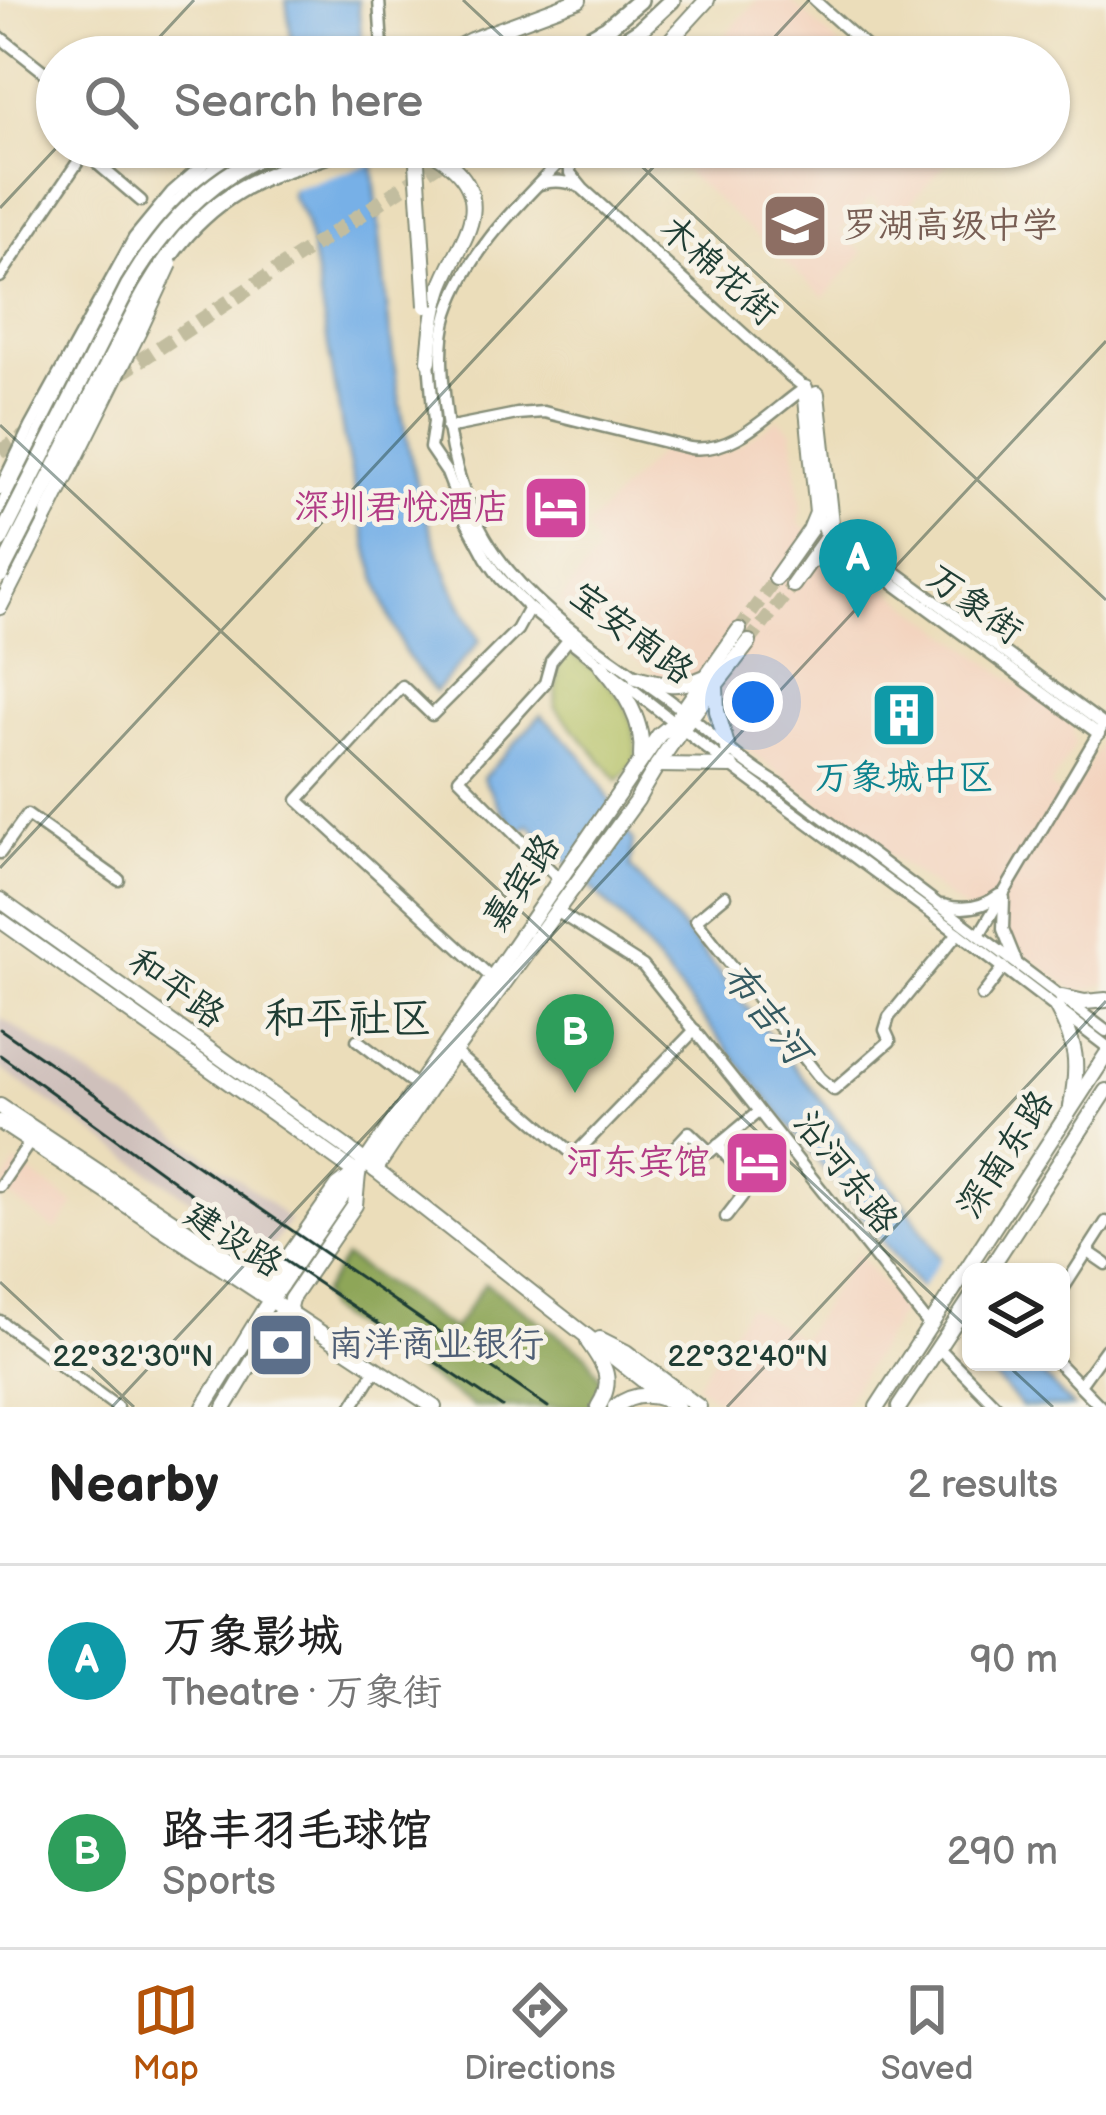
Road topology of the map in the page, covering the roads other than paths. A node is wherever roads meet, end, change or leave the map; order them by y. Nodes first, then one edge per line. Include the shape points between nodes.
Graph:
1 (379, 0) edge
2 (640, 0) edge
3 (672, 0) edge
4 (707, 0) edge
5 (814, 0) edge
6 (568, 1) edge
7 (381, 36) edge
8 (462, 36) edge
9 (481, 36) edge
10 (593, 36) edge
11 (630, 36) edge
12 (674, 36) edge
13 (854, 36) edge
14 (0, 37) edge
15 (36, 65) edge
16 (75, 168) edge
17 (102, 168) edge
18 (198, 168) edge
19 (208, 168) edge
20 (239, 168) edge
21 (289, 168) edge
22 (417, 168) edge
23 (453, 168) edge
24 (554, 168) edge
25 (570, 168) edge
26 (538, 185) junction
27 (583, 189) junction
28 (141, 201) dead end
29 (192, 227) junction
30 (0, 277) edge
31 (430, 361) junction
32 (811, 391) junction
33 (447, 428) junction
34 (0, 489) edge
35 (0, 513) edge
36 (821, 522) junction
37 (0, 540) edge
38 (0, 555) edge
39 (855, 555) junction
40 (20, 569) junction
41 (0, 575) edge
42 (776, 578) tunnel mouth
43 (0, 607) edge
44 (530, 608) junction
45 (744, 636) tunnel mouth
46 (569, 639) junction
47 (602, 666) junction
48 (637, 677) junction
49 (712, 679) junction
50 (682, 721) junction
51 (1103, 727) edge
52 (730, 759) junction
53 (639, 764) junction
54 (657, 765) junction
55 (0, 853) edge
56 (564, 874) junction
57 (119, 880) dead end
58 (1010, 884) junction
59 (724, 896) dead end
60 (0, 900) edge
61 (936, 903) junction
62 (558, 912) junction
63 (0, 920) edge
64 (958, 933) junction
65 (980, 935) junction
66 (1020, 966) junction
67 (1004, 967) junction
68 (493, 979) junction
69 (982, 996) dead end
70 (1106, 1000) edge
71 (1059, 1002) junction
72 (694, 1030) junction
73 (1106, 1031) edge
74 (357, 1040) dead end
75 (1106, 1046) edge
76 (454, 1052) junction
77 (1106, 1055) edge
78 (418, 1087) junction
79 (1106, 1091) edge
80 (0, 1106) edge
81 (1106, 1110) edge
82 (758, 1112) junction
83 (1070, 1112) junction
84 (1088, 1120) junction
85 (0, 1122) edge
86 (30, 1142) junction
87 (718, 1145) junction
88 (664, 1159) dead end
89 (366, 1169) junction
90 (0, 1186) edge
91 (726, 1217) dead end
92 (1106, 1222) edge
93 (1087, 1251) junction
94 (994, 1263) edge
95 (1106, 1264) edge
96 (1070, 1278) edge
97 (279, 1280) junction
98 (271, 1300) junction
99 (962, 1311) edge
100 (291, 1313) junction
101 (0, 1321) edge
102 (932, 1323) junction
103 (578, 1330) junction
104 (942, 1341) junction
105 (1106, 1349) edge
106 (376, 1369) junction
107 (1067, 1371) edge
108 (1080, 1385) junction
109 (673, 1404) edge
110 (878, 1404) edge
111 (117, 1407) edge
112 (204, 1407) edge
113 (225, 1407) edge
114 (352, 1407) edge
115 (434, 1407) edge
116 (598, 1407) edge
117 (615, 1407) edge
118 (699, 1407) edge
119 (899, 1407) edge
120 (997, 1407) edge
121 (1101, 1407) edge

1 - 7 street
2 - 10 highway
3 - 11 highway
4 - 12 main road
5 - 13 street
6 - 8 main road
6 - 9 main road
14 - 15 street
16 - 30 street
17 - 28 street
18 - 34 street via 124,253
19 - 35 main road via 127,266
20 - 37 highway, bridge via 188,207 148,253
21 - 29 highway, bridge via 234,191
22 - 31 main road, bridge
23 - 31 main road via 473,207 438,298
24 - 26 street, 宝安南路
25 - 27 street, 木棉花街
26 - 27 street
26 - 33 street, 宝安南路 via 480,253 448,314
27 - 32 street, 木棉花街
29 - 40 main road, bridge
29 - 41 highway, bridge via 148,287
31 - 44 street, 宝安南路 via 430,448 486,558
32 - 33 street via 708,450 544,412
32 - 36 main road
33 - 48 street, 宝安南路 via 472,509 508,571
36 - 39 street, 万象街
36 - 39 main road via 797,578 826,552
36 - 42 main road
36 - 51 street, 万象街
38 - 40 street
39 - 51 street, 万象街
40 - 43 main road
44 - 46 street, 宝安南路
44 - 68 street via 518,630 432,715 402,686 298,800
45 - 49 main road, 嘉宾路
46 - 47 street, 宝安南路
46 - 56 street via 545,683 459,778
47 - 50 street, 宝安南路
47 - 53 main road via 630,704 641,736
48 - 49 main road via 676,686
48 - 50 street, 宝安南路
49 - 50 main road, 嘉宾路
49 - 52 main road
50 - 52 street, 宝安南路
50 - 53 main road, 嘉宾路 via 659,735
50 - 54 main road, 嘉宾路
51 - 58 street
52 - 54 main road
52 - 61 street, 宝安南路 via 780,785
52 - 64 street, 宝安南路
53 - 56 main road, 嘉宾路
54 - 62 main road, 嘉宾路
55 - 57 street via 27,815
56 - 68 main road, 嘉宾路
58 - 61 street via 979,906
58 - 65 street
58 - 66 street via 1002,922
59 - 64 street via 696,920 834,1090 890,1041 889,1017
60 - 89 main road, 和平路
61 - 65 street, 宝安南路
62 - 72 street, 沿河东路 via 638,962
62 - 76 main road, 嘉宾路
63 - 89 main road, 和平路
64 - 67 street, 宝安南路
65 - 66 street, 宝安南路
66 - 71 street, 宝安南路
67 - 69 street
67 - 71 street, 宝安南路
68 - 78 main road, 嘉宾路
70 - 71 main road
71 - 73 street, 宝安南路
71 - 75 street, 宝安南路
71 - 83 main road via 1076,1057
72 - 76 street via 574,1155
72 - 82 street, 沿河东路
74 - 78 street
76 - 89 main road, 嘉宾路
77 - 83 main road, 深南东路
78 - 89 main road, 嘉宾路
79 - 84 main road, 深南东路
80 - 97 main road, 建设路 via 259,1278 274,1287
81 - 84 main road
82 - 87 street
82 - 102 street, 沿河东路
83 - 102 main road, 深南东路
84 - 94 main road, 深南东路
85 - 86 main road, 建设路
86 - 90 street
86 - 98 main road, 建设路
87 - 88 street via 710,1152 689,1132
87 - 91 street via 750,1186
89 - 97 main road, 嘉宾路
89 - 100 main road, 嘉宾路 via 356,1205 291,1299
89 - 103 main road, 和平路
92 - 93 street
93 - 95 street
93 - 96 street
97 - 98 main road, 嘉宾路
98 - 100 main road, 建设路
98 - 112 main road, 嘉宾路
99 - 104 main road
100 - 106 main road, 建设路
100 - 113 main road, 嘉宾路 via 279,1318
101 - 111 street
102 - 110 main road, 深南东路
103 - 109 main road, 和平路
103 - 116 main road via 605,1369 608,1386
103 - 118 main road via 618,1347
104 - 119 main road
104 - 120 street
105 - 108 street
106 - 114 street
106 - 115 main road, 建设路
107 - 108 street
108 - 121 street
109 - 117 main road via 636,1396

